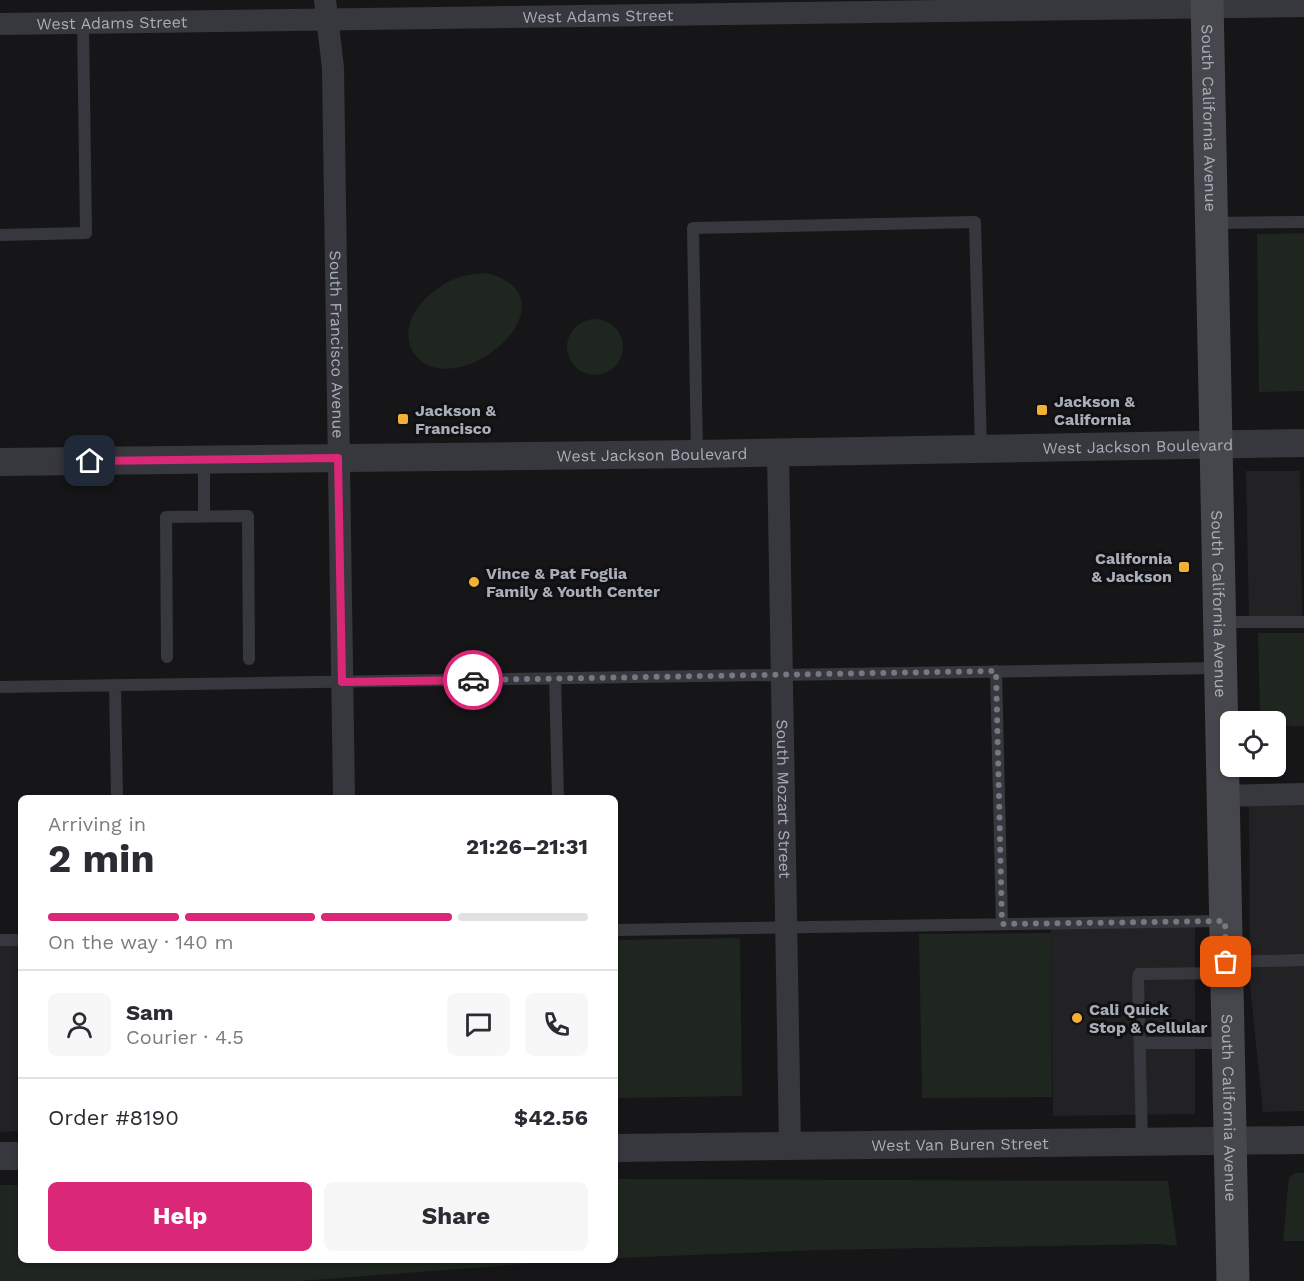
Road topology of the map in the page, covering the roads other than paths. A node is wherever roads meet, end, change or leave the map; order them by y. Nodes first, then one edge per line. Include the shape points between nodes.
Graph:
1 (1207, 4) edge
2 (1004, 5) edge
3 (1304, 6) edge
4 (326, 10) edge
5 (83, 23) junction
6 (0, 24) edge
7 (1304, 222) edge
8 (1211, 223) junction
9 (0, 235) edge
10 (1304, 443) edge
11 (1216, 444) junction
12 (981, 449) junction
13 (778, 453) junction
14 (697, 454) junction
15 (338, 458) junction
16 (204, 460) junction
17 (0, 462) edge
18 (204, 516) junction
19 (1219, 622) junction
20 (1304, 622) edge
21 (167, 657) dead end
22 (249, 659) dead end
23 (1220, 668) junction
24 (996, 671) junction
25 (782, 675) junction
26 (555, 678) junction
27 (342, 682) junction
28 (115, 685) junction
29 (0, 687) edge
30 (1304, 794) edge
31 (117, 795) edge
32 (344, 795) edge
33 (558, 795) edge
34 (1223, 796) junction
35 (1225, 921) junction
36 (1002, 924) junction
37 (786, 928) junction
38 (618, 930) edge
39 (0, 940) edge
40 (18, 940) edge
41 (1304, 960) edge
42 (1226, 968) junction
43 (1140, 1043) junction
44 (1227, 1043) junction
45 (1304, 1140) edge
46 (1142, 1141) junction
47 (1230, 1141) junction
48 (790, 1146) junction
49 (618, 1148) edge
50 (0, 1156) edge
51 (18, 1156) edge
52 (1233, 1281) edge

1 - 2 street, West Adams Street
1 - 3 street, West Adams Street
1 - 8 main road, South California Avenue
2 - 4 street, West Adams Street
4 - 5 street, West Adams Street
4 - 15 street, South Francisco Avenue via 333,68
5 - 6 street, West Adams Street
5 - 9 lane via 86,233
7 - 8 lane
8 - 11 main road, South California Avenue
10 - 11 street, West Jackson Boulevard
11 - 12 street, West Jackson Boulevard
11 - 19 main road, South California Avenue
12 - 13 street, West Jackson Boulevard
12 - 14 lane via 975,222 693,228
13 - 14 street, West Jackson Boulevard
13 - 25 street, South Mozart Street
14 - 15 street, West Jackson Boulevard
15 - 16 street, West Jackson Boulevard
15 - 27 street, South Francisco Avenue
16 - 17 street, West Jackson Boulevard
16 - 18 lane
18 - 21 lane via 166,517
18 - 22 lane via 248,516
19 - 20 lane
19 - 23 main road, South California Avenue
23 - 24 lane
23 - 34 main road, South California Avenue
24 - 25 lane
24 - 36 lane
25 - 26 lane
25 - 37 street, South Mozart Street
26 - 27 lane
26 - 33 lane
27 - 28 lane
27 - 32 street, South Francisco Avenue
28 - 29 lane
28 - 31 lane
30 - 34 street
34 - 35 main road, South California Avenue
35 - 36 lane
35 - 42 main road, South California Avenue
36 - 37 lane
37 - 38 lane
37 - 48 street, South Mozart Street
39 - 40 lane
41 - 42 lane
42 - 43 lane via 1139,974
42 - 44 main road, South California Avenue
43 - 44 lane
43 - 46 lane
44 - 47 main road, South California Avenue
45 - 47 street, West Van Buren Street
46 - 47 street, West Van Buren Street
46 - 48 street, West Van Buren Street
47 - 52 main road, South California Avenue
48 - 49 street, West Van Buren Street
50 - 51 street

